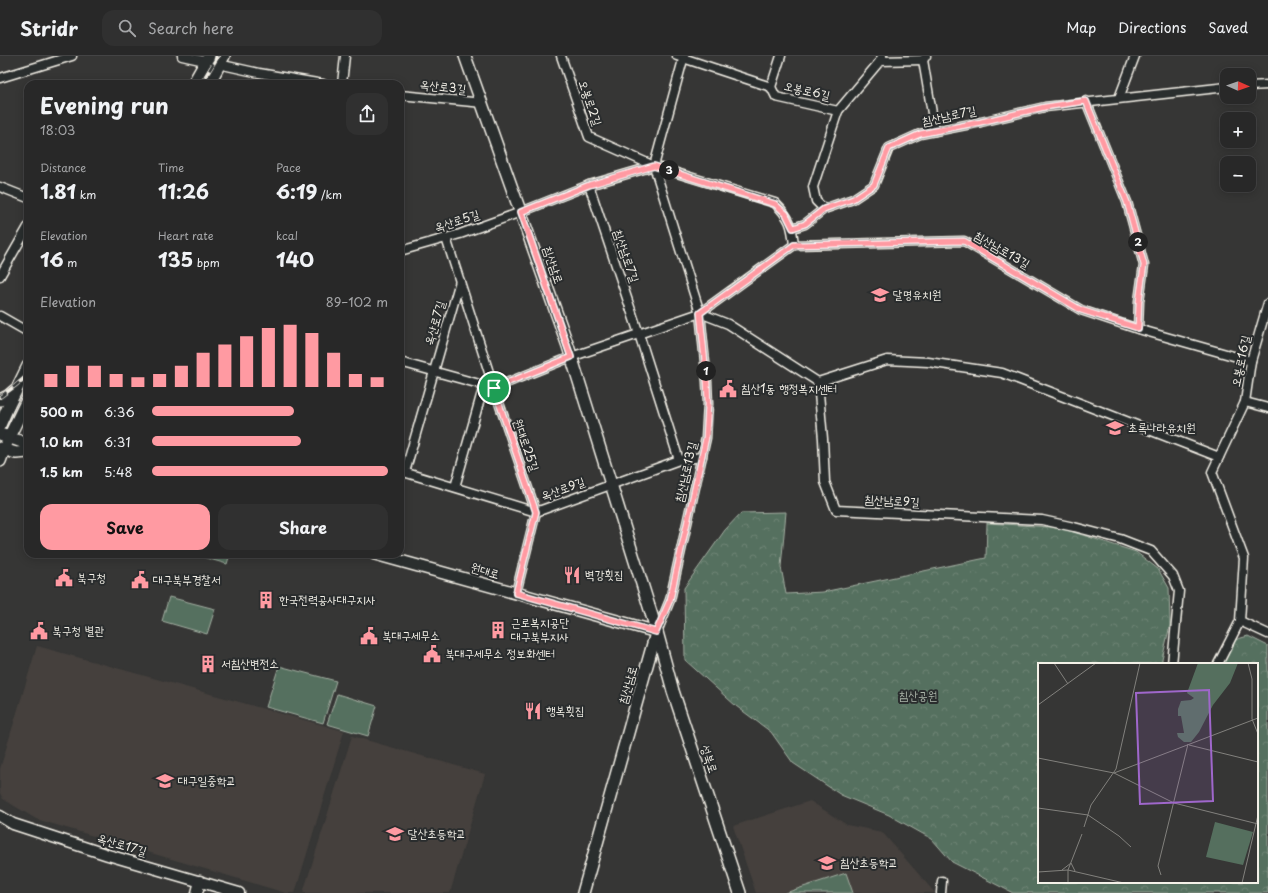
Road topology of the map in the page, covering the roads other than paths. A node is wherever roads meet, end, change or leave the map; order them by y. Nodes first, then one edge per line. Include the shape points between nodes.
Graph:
1 (72, 56) edge
2 (182, 56) edge
3 (345, 56) edge
4 (465, 56) edge
5 (562, 56) edge
6 (781, 56) edge
7 (1135, 56) edge
8 (682, 57) edge
9 (208, 58) edge
10 (881, 58) edge
11 (924, 58) edge
12 (222, 60) edge
13 (0, 78) edge
14 (195, 80) edge
15 (211, 80) edge
16 (300, 80) edge
17 (342, 80) edge
18 (1268, 85) edge
19 (1256, 86) edge
20 (771, 87) junction
21 (1220, 88) edge
22 (404, 95) edge
23 (1119, 98) junction
24 (1086, 101) junction
25 (483, 103) junction
26 (838, 111) junction
27 (935, 131) junction
28 (654, 166) junction
29 (589, 185) junction
30 (0, 187) edge
31 (24, 196) edge
32 (824, 209) junction
33 (521, 212) junction
34 (793, 228) junction
35 (24, 234) edge
36 (446, 238) junction
37 (794, 245) junction
38 (404, 250) edge
39 (0, 276) edge
40 (460, 281) junction
41 (1268, 303) edge
42 (700, 313) junction
43 (0, 316) edge
44 (1138, 328) junction
45 (24, 330) edge
46 (639, 334) junction
47 (571, 357) junction
48 (1251, 360) junction
49 (404, 363) edge
50 (434, 371) junction
51 (24, 374) edge
52 (818, 382) junction
53 (484, 385) junction
54 (494, 388) junction
55 (17, 389) junction
56 (0, 400) edge
57 (1244, 402) junction
58 (24, 407) edge
59 (1268, 408) edge
60 (0, 425) edge
61 (5, 436) edge
62 (24, 444) edge
63 (2, 449) edge
64 (24, 452) edge
65 (702, 457) junction
66 (1219, 457) junction
67 (679, 460) junction
68 (0, 461) edge
69 (404, 465) edge
70 (404, 472) edge
71 (611, 485) junction
72 (455, 487) junction
73 (536, 512) junction
74 (390, 558) edge
75 (516, 593) junction
76 (1240, 621) junction
77 (656, 632) junction
78 (1268, 634) edge
79 (1172, 663) edge
80 (1219, 663) edge
81 (0, 816) edge
82 (200, 881) junction
83 (942, 881) dead end
84 (197, 893) edge
85 (239, 893) edge
86 (582, 893) edge
87 (740, 893) edge
88 (942, 893) edge

1 - 13 street
2 - 9 street
3 - 17 street
4 - 25 main road, 침산남로
5 - 28 street, 오봉로2길 via 589,137
6 - 20 street
7 - 23 street
8 - 20 street, 오봉로6길
8 - 28 street, 오봉로6길
9 - 12 street
9 - 14 main road
10 - 11 street
10 - 26 street
11 - 27 street
12 - 15 main road
12 - 16 street via 259,73
18 - 19 street
20 - 26 street, 오봉로6길 via 776,97
21 - 23 street, 침산남로7길
22 - 25 street, 옥산로3길
23 - 24 street, 침산남로7길
24 - 27 street, 침산남로7길 via 1045,107
24 - 44 street via 1127,202 1144,265
25 - 33 main road, 침산남로
26 - 32 street via 813,187 816,201
27 - 32 street, 침산남로7길 via 920,134 889,148 874,185 853,199
28 - 29 street
28 - 34 street via 775,204 786,214
28 - 42 street, 침산남로13길
29 - 33 street
29 - 46 street, 침산남로7길
30 - 31 street
32 - 34 street, 침산남로7길 via 805,224
33 - 36 street, 옥산로5길
33 - 47 main road, 침산남로
34 - 37 street
35 - 39 street
36 - 38 street, 옥산로5길
36 - 40 street, 원대로25길
37 - 42 street
37 - 44 street, 침산남로13길 via 964,241 1081,310
40 - 50 street, 옥산로7길
40 - 54 street, 원대로25길
41 - 48 street, 오봉로16길
42 - 46 street
42 - 52 street via 728,324
42 - 65 street, 침산남로13길 via 708,404
43 - 45 street
44 - 48 street, 침산남로13길
46 - 47 street
46 - 67 street
47 - 54 street
47 - 71 main road, 침산남로
48 - 57 street, 오봉로16길
49 - 50 street
50 - 53 street
50 - 69 street, 옥산로9길
51 - 55 main road
52 - 66 street via 887,360 928,362 1002,373
52 - 79 street, 침산남로9길 via 825,482 836,510 1042,520 1120,539 1151,552 1173,576 1179,591
53 - 54 street
53 - 72 street
54 - 73 street, 원대로25길
55 - 56 main road
55 - 60 main road
57 - 59 street, 오봉로16길
57 - 66 street
58 - 61 main road
61 - 62 main road
61 - 63 main road
63 - 64 main road
63 - 68 main road
65 - 67 street
65 - 77 street, 침산남로13길 via 670,600
66 - 76 street via 1212,472 1244,558
67 - 71 street
70 - 72 street, 옥산로9길
71 - 73 street, 옥산로9길
71 - 77 main road, 침산남로
72 - 73 street, 옥산로9길
73 - 75 street
74 - 75 main road, 원대로
75 - 77 main road, 원대로
76 - 78 street
76 - 80 street
77 - 86 main road, 침산남로
77 - 87 main road, 성북로
81 - 82 street, 옥산로17길 via 13,824 108,855
82 - 84 street
82 - 85 street, 옥산로17길
83 - 88 street

